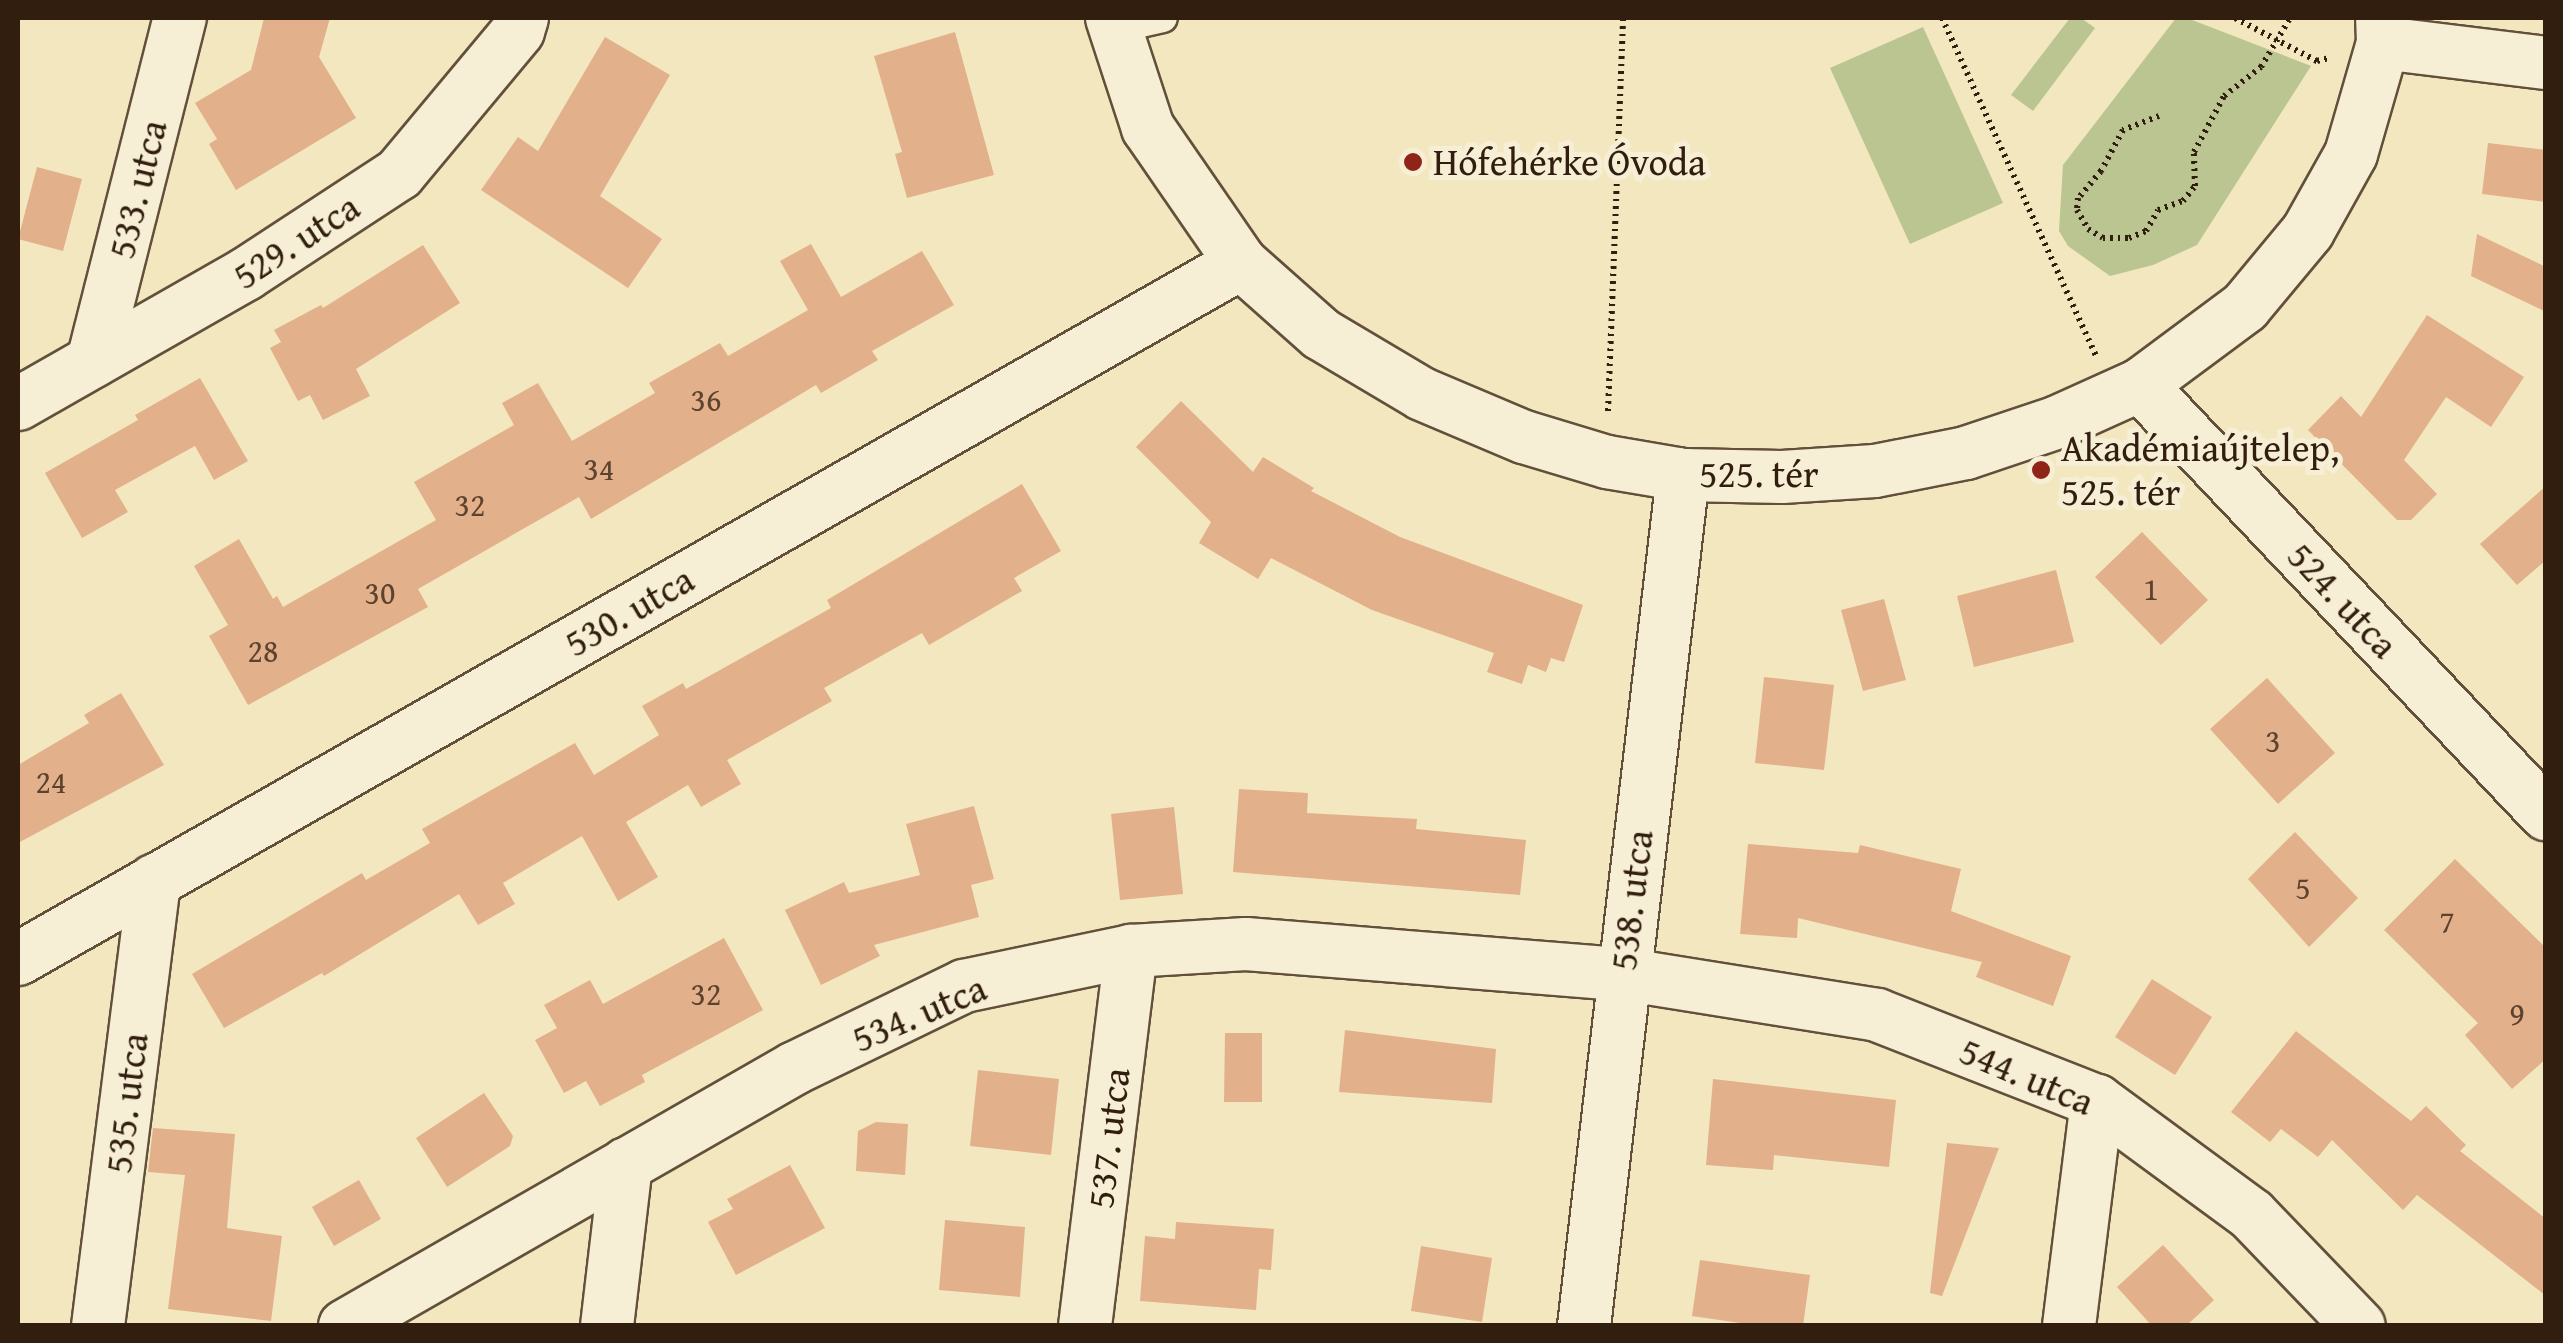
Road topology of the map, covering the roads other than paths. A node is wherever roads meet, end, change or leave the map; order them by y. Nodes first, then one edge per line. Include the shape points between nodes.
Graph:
1 (180, 18) edge
2 (522, 18) edge
3 (1130, 21) edge
4 (2382, 30) edge
5 (2546, 63) edge
6 (1241, 263) junction
7 (93, 361) junction
8 (2127, 392) junction
9 (18, 404) edge
10 (1684, 475) junction
11 (2546, 814) edge
12 (154, 881) junction
13 (1131, 951) junction
14 (18, 959) edge
15 (1622, 974) junction
16 (2097, 1101) junction
17 (626, 1164) junction
18 (98, 1326) edge
19 (345, 1326) edge
20 (608, 1326) edge
21 (1086, 1326) edge
22 (1584, 1326) edge
23 (2069, 1326) edge
24 (2359, 1326) edge

1 - 7 street, 533. utca
2 - 7 street, 529. utca via 399,174 246,274
3 - 6 street, 525. tér via 1148,128
4 - 5 street
4 - 8 street, 525. tér via 2351,154 2308,231 2245,307
6 - 10 street, 525. tér via 1321,334 1422,394 1524,438
6 - 12 street, 530. utca
7 - 9 street, 529. utca
8 - 10 street, 525. tér via 1966,453 1875,471 1782,478
8 - 11 street, 524. utca
10 - 15 street, 538. utca
12 - 14 street, 530. utca
12 - 18 street, 535. utca
13 - 15 street, 534. utca via 1246,944
13 - 17 street, 534. utca via 964,986 795,1068
13 - 21 street, 537. utca
15 - 16 street, 544. utca via 1878,1015
15 - 22 street, 538. utca
16 - 23 street
16 - 24 street, 544. utca via 2252,1214
17 - 19 street, 534. utca
17 - 20 street

